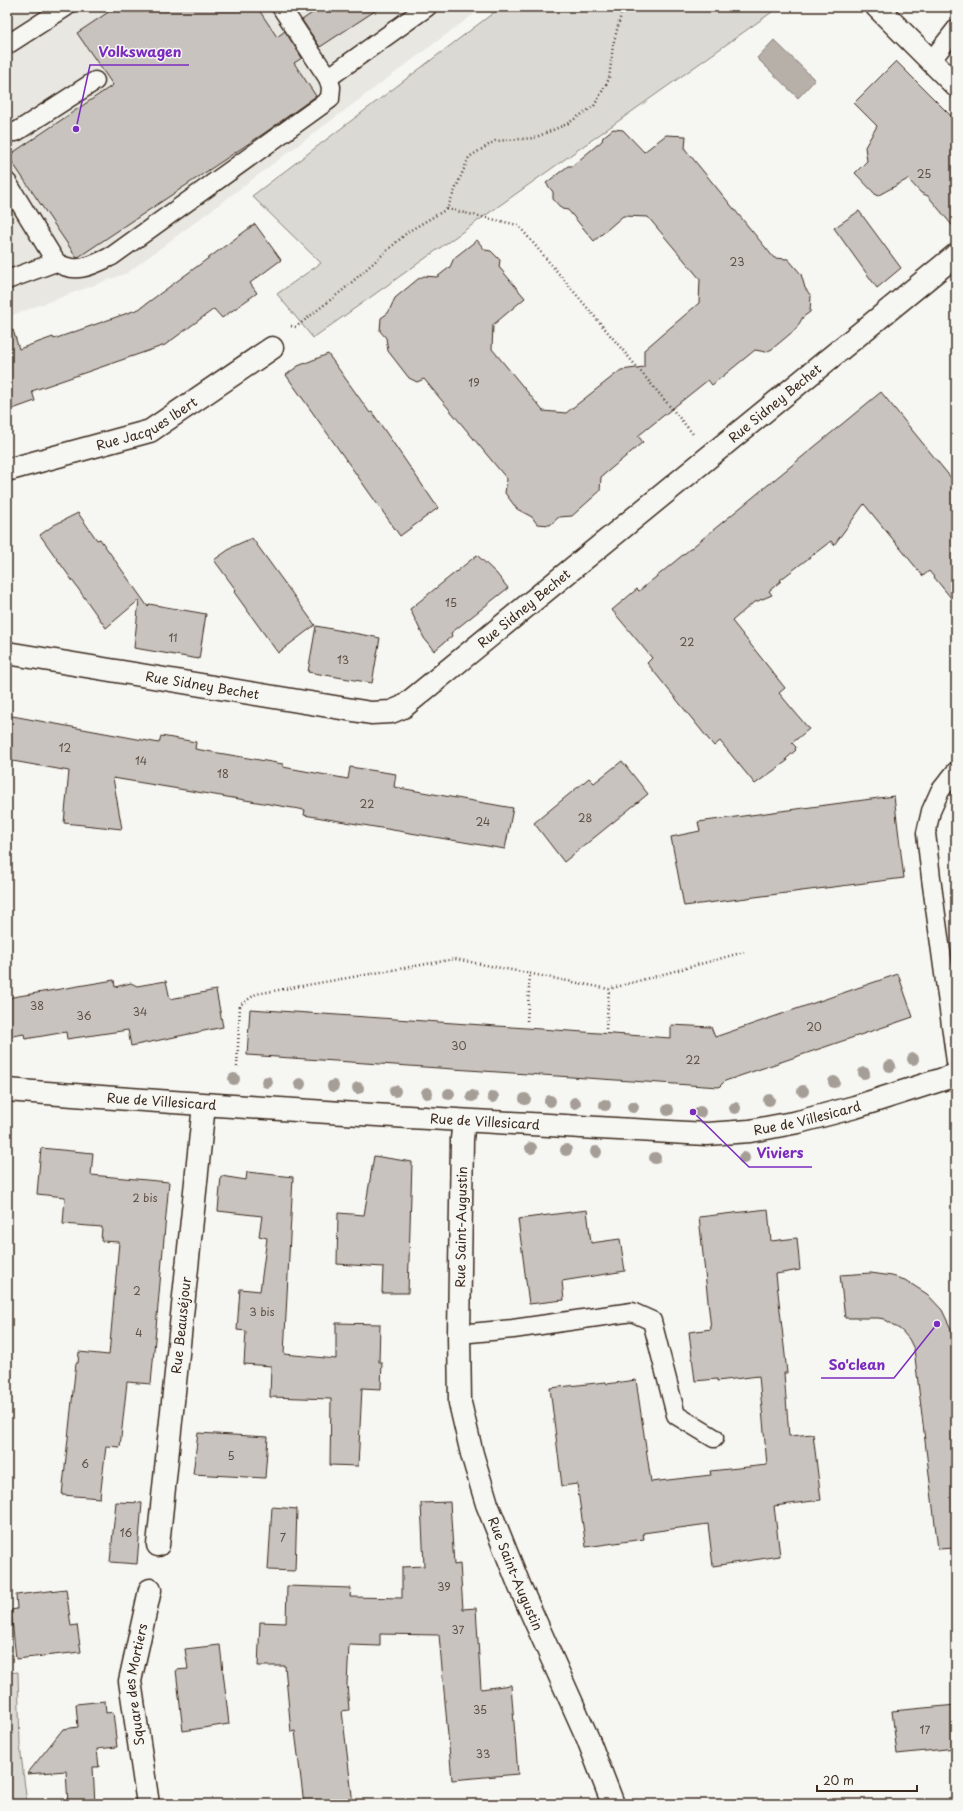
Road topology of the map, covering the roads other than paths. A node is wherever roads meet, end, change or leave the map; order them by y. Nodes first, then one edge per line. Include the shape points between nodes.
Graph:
1 (66, 7) edge
2 (427, 7) edge
3 (877, 7) edge
4 (285, 8) edge
5 (956, 29) edge
6 (7, 45) edge
7 (931, 61) junction
8 (328, 78) junction
9 (95, 81) dead end
10 (956, 86) edge
11 (7, 132) edge
12 (7, 182) edge
13 (956, 255) edge
14 (56, 262) junction
15 (7, 280) edge
16 (272, 348) dead end
17 (7, 470) edge
18 (7, 653) edge
19 (956, 771) edge
20 (948, 946) edge
21 (956, 1062) edge
22 (956, 1075) edge
23 (7, 1090) edge
24 (204, 1105) junction
25 (464, 1121) junction
26 (459, 1334) junction
27 (714, 1438) dead end
28 (158, 1545) dead end
29 (150, 1590) dead end
30 (148, 1804) edge
31 (613, 1804) edge

1 - 6 lane
2 - 8 lane
3 - 7 street
4 - 8 lane
5 - 7 lane
7 - 10 street
8 - 14 lane via 331,87 330,99 112,256 88,267 79,268 70,268
9 - 11 lane via 16,132
12 - 14 lane
13 - 18 street, Rue Sidney Bechet via 403,706 391,712 371,713
14 - 15 lane
16 - 17 street, Rue Jacques Ibert via 150,431
19 - 20 lane via 940,791 926,833
20 - 21 lane
22 - 25 street, Rue de Villesicard via 855,1107 750,1131 707,1134
23 - 24 street, Rue de Villesicard
24 - 25 street, Rue de Villesicard
24 - 28 street, Rue Beauséjour
25 - 26 street, Rue Saint-Augustin
26 - 27 lane via 632,1312 652,1321 676,1415
26 - 31 street, Rue Saint-Augustin via 460,1403 487,1504 520,1587 588,1739
29 - 30 street, Square des Mortiers via 130,1681

